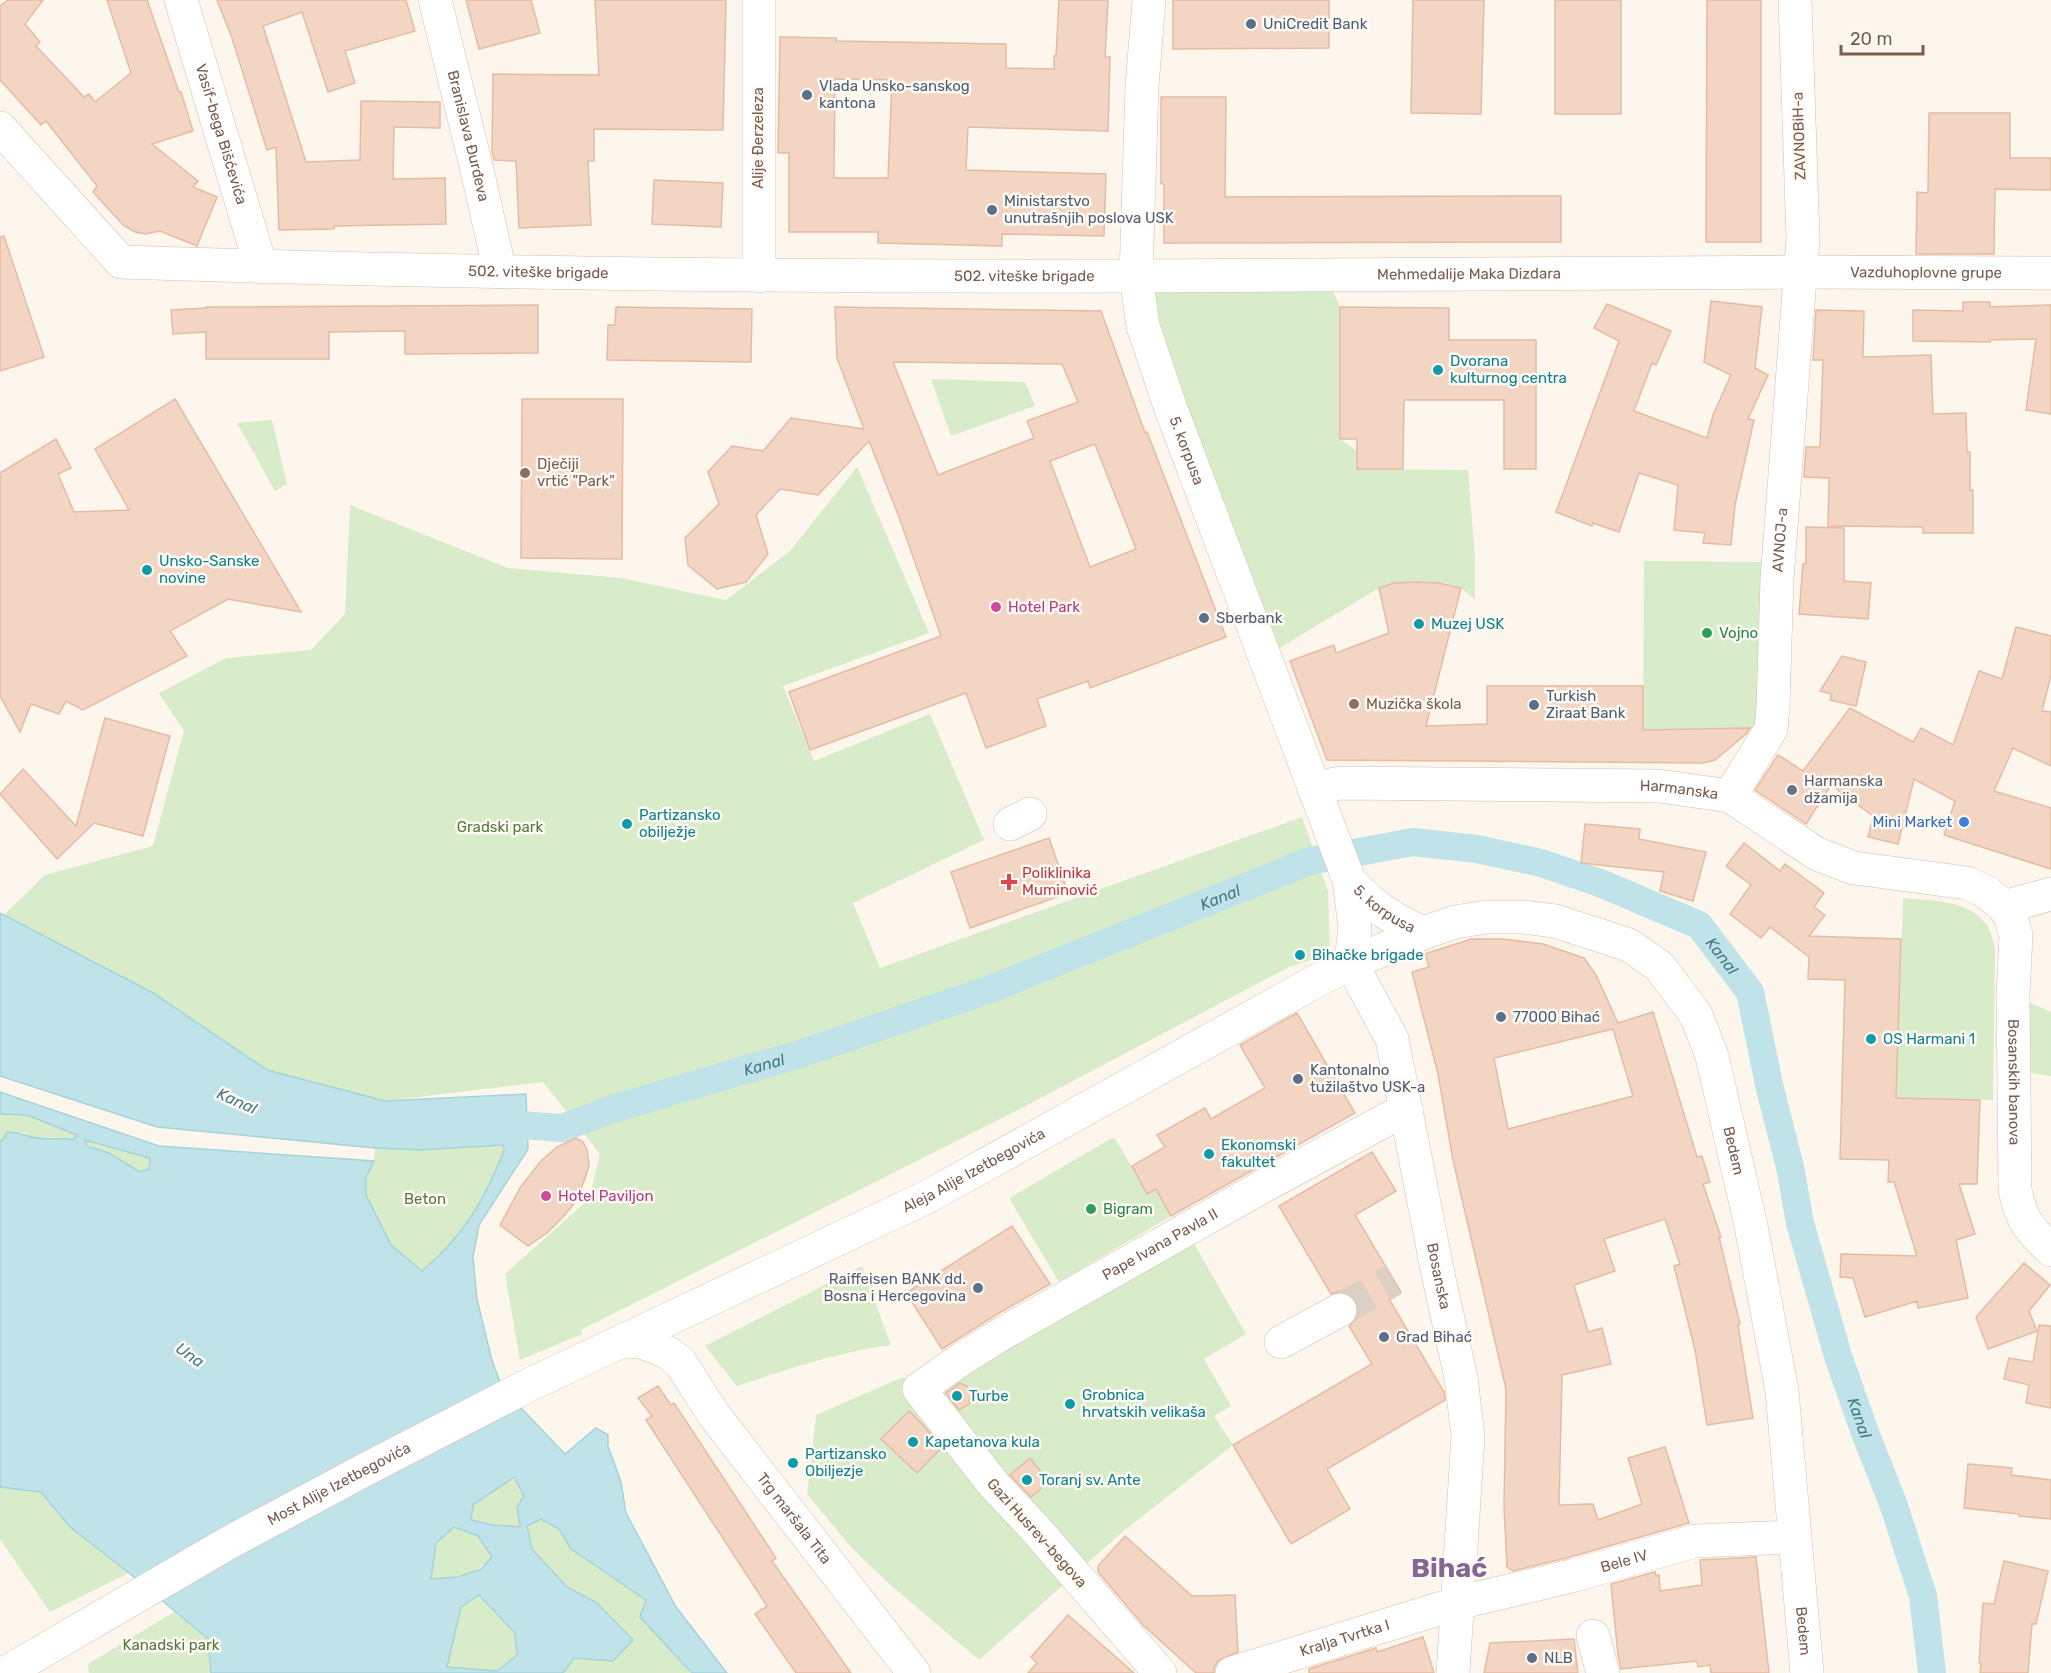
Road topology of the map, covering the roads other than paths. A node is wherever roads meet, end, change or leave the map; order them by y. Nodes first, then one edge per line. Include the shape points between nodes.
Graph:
1 (181, 0) edge
2 (435, 0) edge
3 (759, 0) edge
4 (1149, 0) edge
5 (1795, 0) edge
6 (0, 128) edge
7 (261, 267) junction
8 (500, 272) junction
9 (1801, 272) junction
10 (2051, 273) edge
11 (759, 276) junction
12 (1136, 276) junction
13 (1730, 796) junction
14 (1319, 802) junction
15 (1349, 880) junction
16 (2051, 894) edge
17 (2004, 907) junction
18 (1423, 933) junction
19 (1351, 963) junction
20 (1406, 1109) junction
21 (2051, 1250) edge
22 (1340, 1310) tunnel mouth
23 (686, 1312) junction
24 (623, 1341) junction
25 (1281, 1342) dead end
26 (586, 1358) joint
27 (680, 1362) junction
28 (919, 1389) joint
29 (1794, 1537) junction
30 (1458, 1603) junction
31 (1593, 1636) dead end
32 (38, 1665) edge
33 (5, 1673) edge
34 (914, 1673) edge
35 (1160, 1673) edge
36 (1232, 1673) edge
37 (1453, 1673) edge
38 (1602, 1673) edge
39 (1807, 1673) edge

1 - 7 street, Vasif-bega Bišćevića
2 - 8 street, Branislava Đurđeva
3 - 11 street, Alije Đerzeleza
4 - 12 street, 5. korpusa
5 - 9 street, ZAVNOBiH-a
6 - 7 street, 502. viteške brigade via 121,262
7 - 8 street, 502. viteške brigade
8 - 11 street, 502. viteške brigade
9 - 10 street, Vazduhoplovne grupe
9 - 12 street, Mehmedalije Maka Dizdara
9 - 13 street, AVNOJ-a via 1771,729
11 - 12 street, 502. viteške brigade
12 - 14 street, 5. korpusa via 1143,326 1171,409
13 - 14 street, Harmanska via 1659,786 1339,783
13 - 17 street, Harmanska via 1817,854 1854,868 1967,883 1988,893
14 - 15 street, 5. korpusa
15 - 18 street, 5. korpusa via 1387,916
15 - 19 street, 5. korpusa via 1355,927
16 - 17 street
17 - 21 street, Bosanskih banova via 2016,935 2015,1190 2030,1230
18 - 19 street, Bedem
18 - 29 street, Bedem via 1487,916 1555,921 1629,945 1659,966 1696,1015 1712,1056 1782,1391
19 - 20 street, Bosanska via 1392,1039
19 - 23 street, Aleja Alije Izetbegovića via 927,1197
20 - 28 street, Pape Ivana Pavla II via 1005,1332
20 - 30 street, Bosanska via 1461,1377 1468,1436
22 - 25 street
23 - 24 street, Aleja Alije Izetbegovića
23 - 27 street via 677,1348
24 - 26 street, Aleja Alije Izetbegovića
24 - 27 street, Trg maršala Tita via 655,1347
26 - 32 street, Most Alije Izetbegovića via 230,1542 98,1619
27 - 34 street, Trg maršala Tita via 714,1415
28 - 35 street, Gazi Husrev-begova via 994,1486
29 - 30 street, Bele IV via 1695,1541
29 - 39 street, Bedem
30 - 36 street, Kralja Tvrtka I via 1303,1656
30 - 37 street, Bosanska
31 - 38 street
32 - 33 street, Most Alije Izetbegovića

